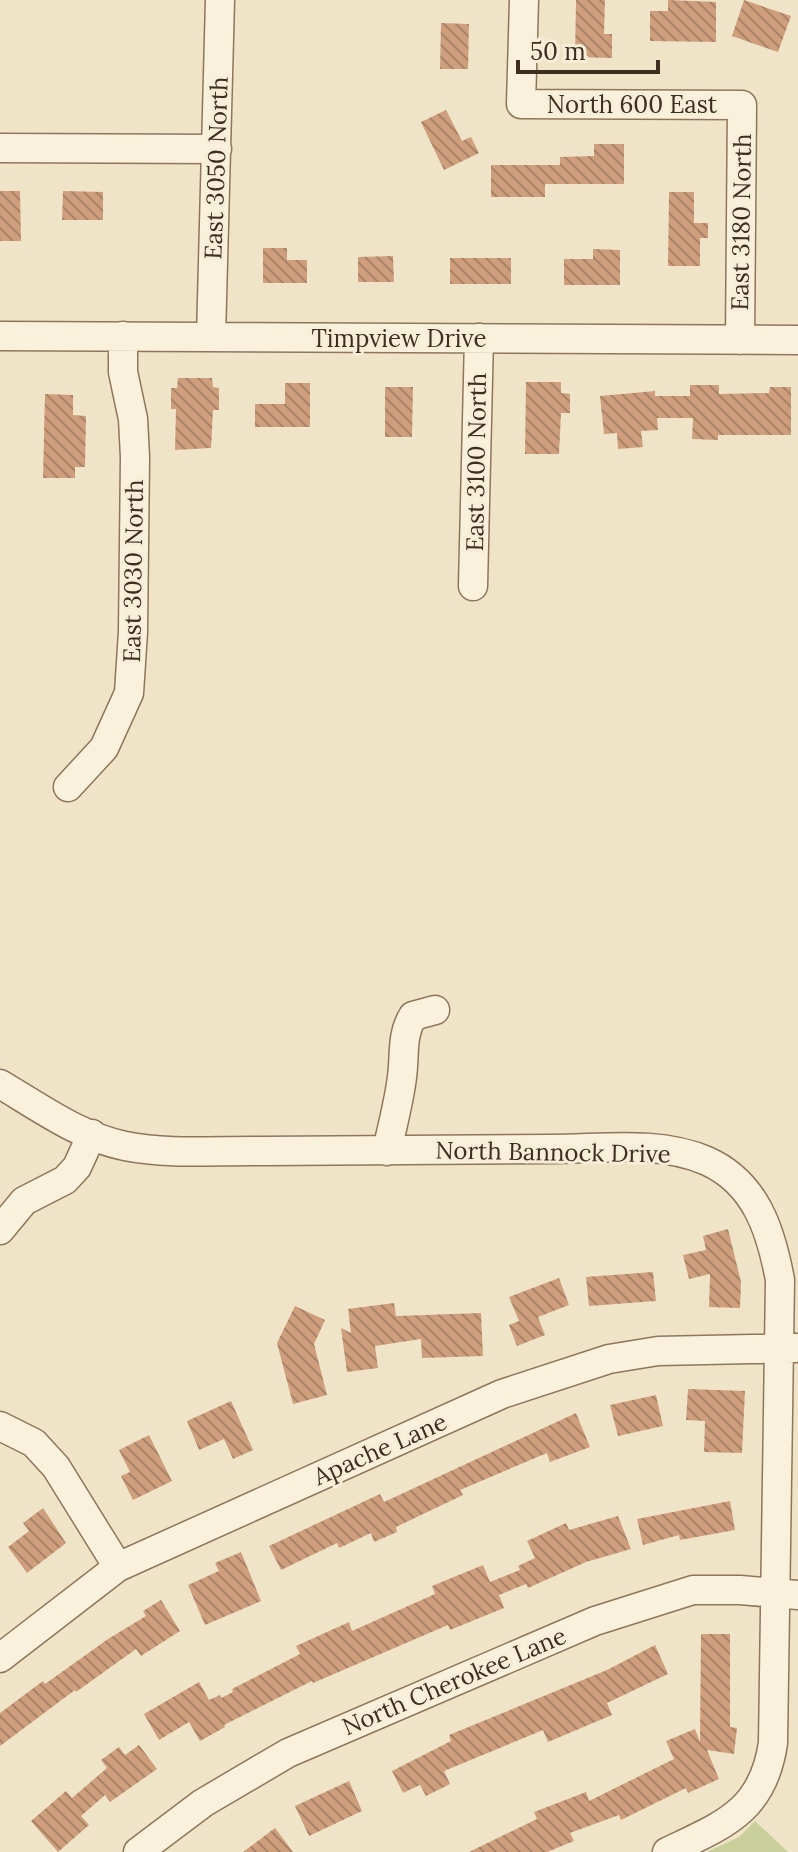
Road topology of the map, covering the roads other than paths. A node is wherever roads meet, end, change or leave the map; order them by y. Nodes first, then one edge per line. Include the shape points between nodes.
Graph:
1 (220, 0) edge
2 (524, 0) edge
3 (742, 105) joint
4 (0, 148) edge
5 (217, 149) junction
6 (0, 336) edge
7 (123, 336) junction
8 (211, 337) junction
9 (479, 338) junction
10 (740, 340) junction
11 (798, 340) edge
12 (473, 586) dead end
13 (68, 787) dead end
14 (435, 1010) dead end
15 (0, 1084) edge
16 (92, 1134) junction
17 (387, 1151) junction
18 (0, 1230) edge
19 (789, 1348) edge
20 (0, 1426) edge
21 (118, 1567) junction
22 (786, 1594) edge
23 (0, 1658) edge
24 (138, 1852) edge
25 (667, 1852) edge

1 - 5 street, East 3050 North
2 - 3 street, North 600 East via 521,104
3 - 10 street, East 3180 North
4 - 5 street
5 - 8 street, East 3050 North
6 - 7 street, Timpview Drive
7 - 8 street, Timpview Drive
7 - 13 street, East 3030 North via 135,457 129,693 104,748
8 - 9 street, Timpview Drive
9 - 10 street, Timpview Drive
9 - 12 street, East 3100 North
10 - 11 street, Timpview Drive
14 - 17 street via 413,1016 407,1025
15 - 16 street, North Bannock Drive
16 - 17 street, North Bannock Drive via 124,1146 169,1150
16 - 18 street via 65,1180 24,1201
17 - 19 street, North Bannock Drive via 660,1148 708,1162 747,1193 768,1226
19 - 21 street, Apache Lane via 658,1351 559,1374 502,1394
19 - 22 street, North Bannock Drive
20 - 21 street via 34,1443 56,1467
21 - 23 street, Apache Lane
22 - 24 street, North Cherokee Lane via 693,1590 595,1621 288,1753 193,1810
22 - 25 street, North Bannock Drive via 773,1743 764,1780 754,1799 725,1824

